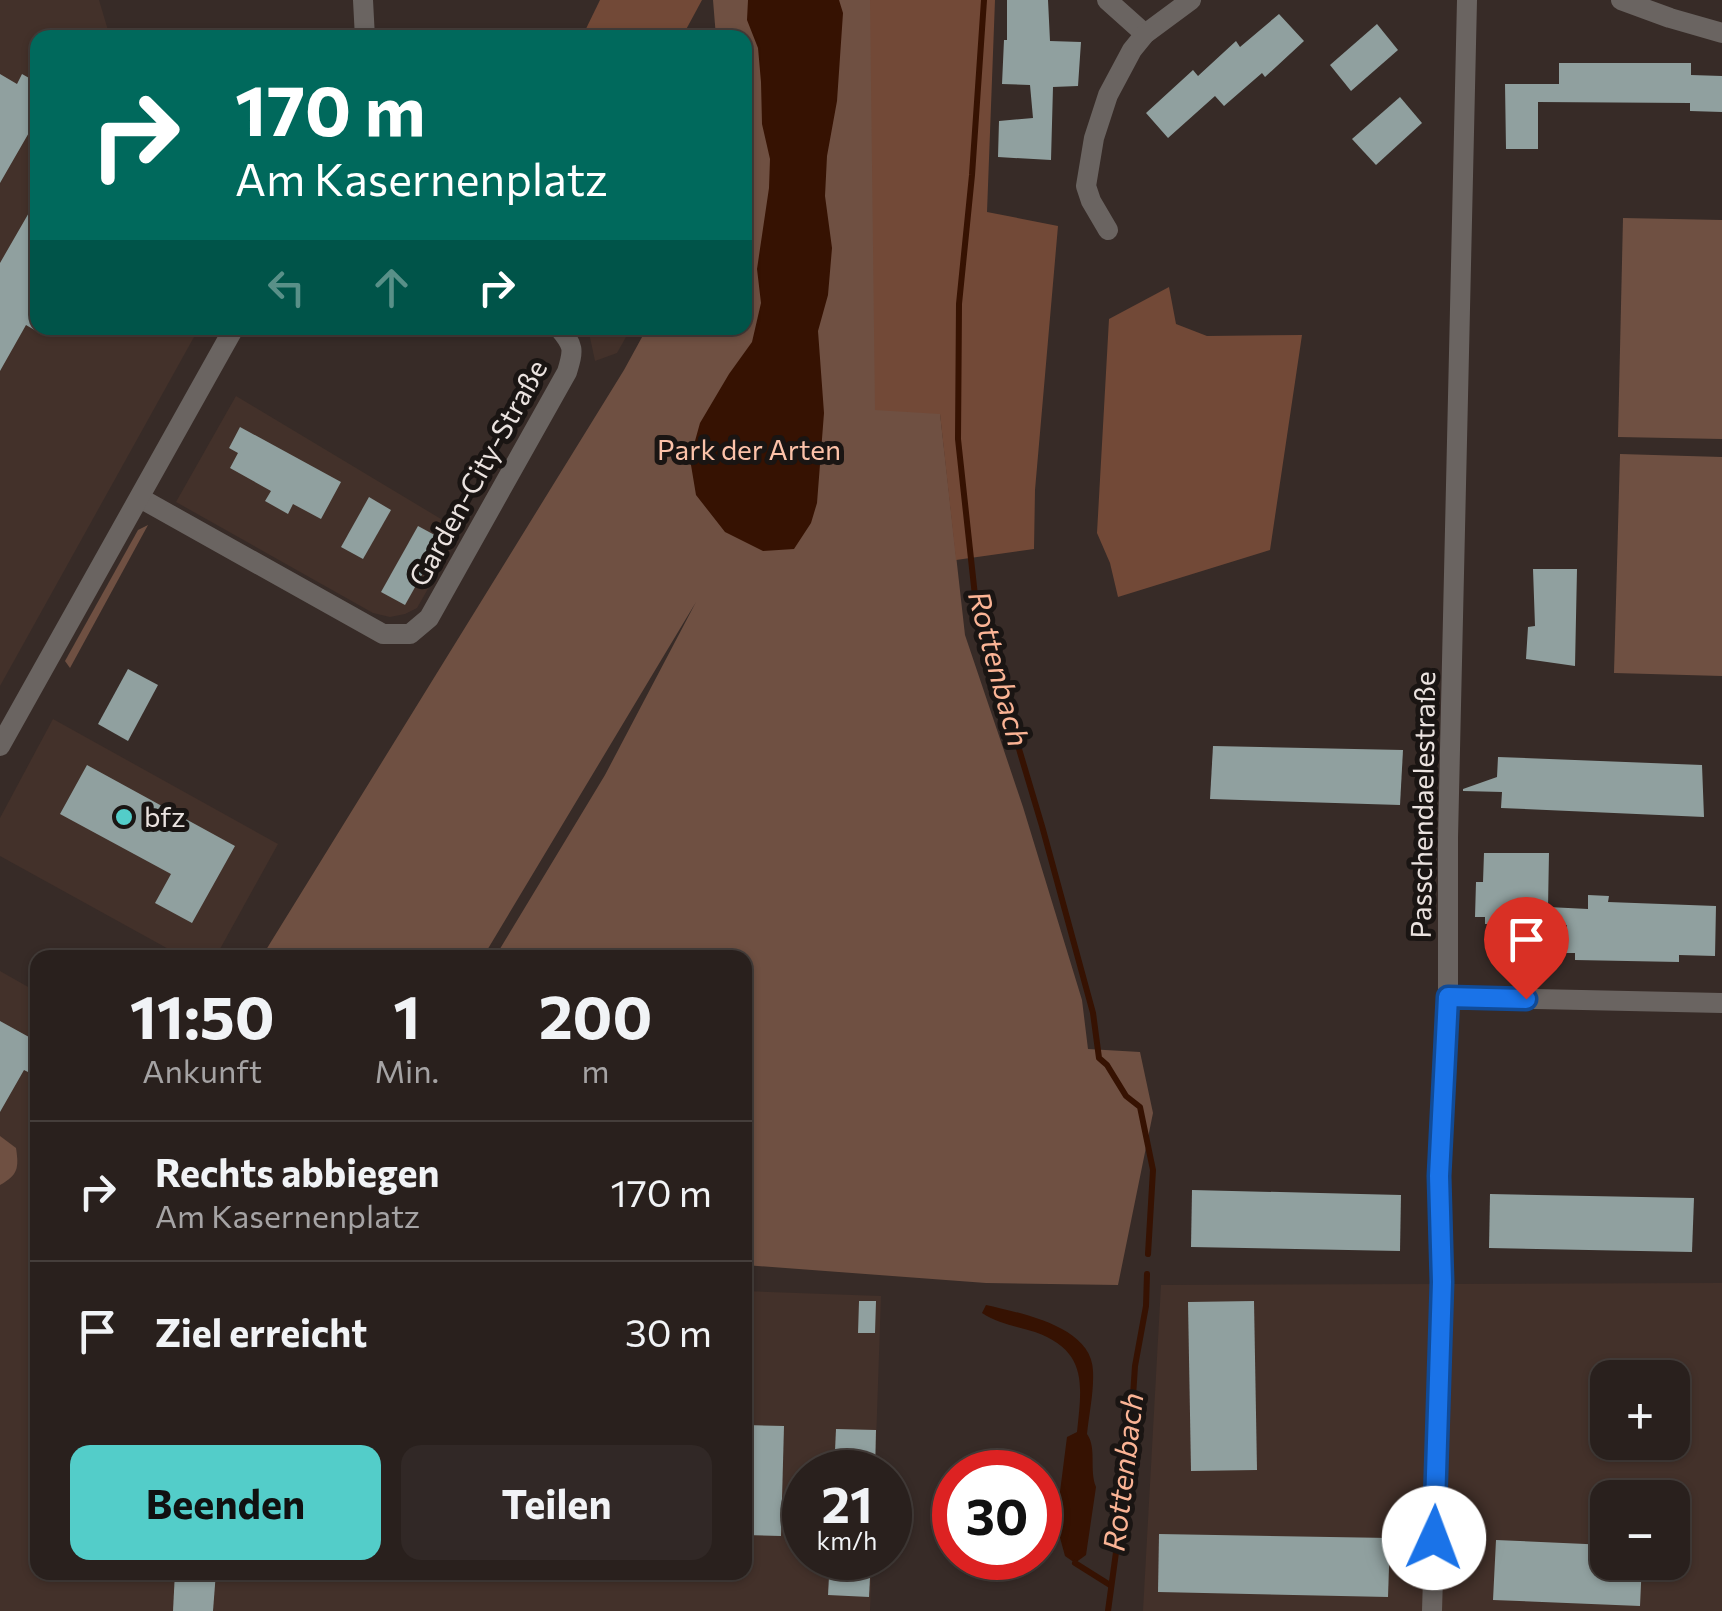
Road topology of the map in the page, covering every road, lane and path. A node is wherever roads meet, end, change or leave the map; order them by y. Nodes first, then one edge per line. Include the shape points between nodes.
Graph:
1 (363, 0) edge
2 (1107, 0) edge
3 (1191, 0) edge
4 (1467, 0) edge
5 (1621, 0) edge
6 (365, 30) edge
7 (1722, 33) edge
8 (1145, 34) junction
9 (1108, 230) dead end
10 (230, 335) edge
11 (565, 335) edge
12 (140, 498) junction
13 (0, 746) edge
14 (1448, 997) junction
15 (1722, 1003) edge
16 (1432, 1611) edge

1 - 6 street
2 - 8 street
3 - 8 street
4 - 14 street, Passchendaelestraße
5 - 7 street
8 - 9 street via 1108,95 1094,138 1086,186
10 - 12 street
11 - 12 street, Garden-City-Straße via 572,344 567,372 429,618 410,634 383,634
12 - 13 street
14 - 15 street
14 - 16 street, Passchendaelestraße

